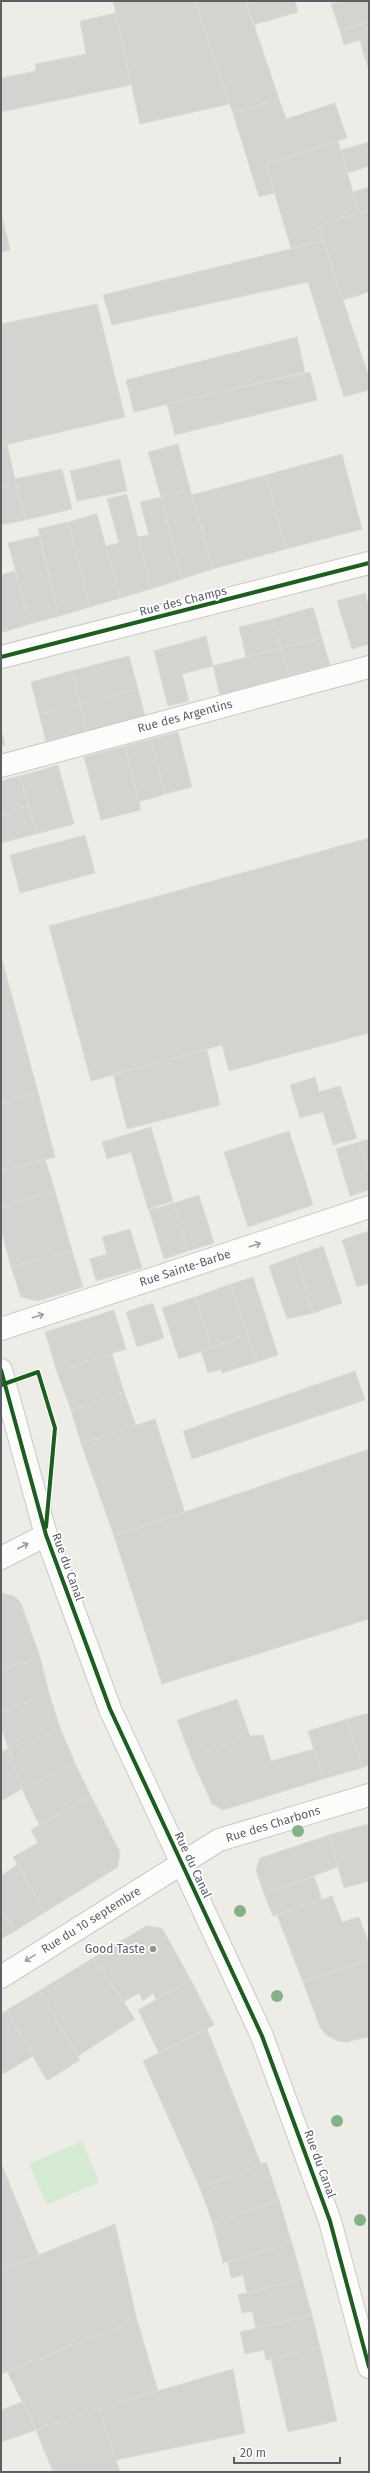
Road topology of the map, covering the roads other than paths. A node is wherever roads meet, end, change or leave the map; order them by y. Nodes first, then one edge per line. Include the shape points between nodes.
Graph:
1 (369, 563) edge
2 (1, 657) edge
3 (369, 667) edge
4 (1, 766) edge
5 (369, 1207) edge
6 (1, 1329) edge
7 (1, 1370) edge
8 (46, 1535) junction
9 (1, 1558) edge
10 (369, 1795) edge
11 (181, 1863) junction
12 (1, 1977) edge
13 (369, 2367) edge

1 - 2 street, Rue des Champs
3 - 4 street, Rue des Argentins
6 -> 5 street, Rue Sainte-Barbe
7 - 8 street, Rue du Canal
9 -> 8 street
8 - 11 street, Rue du Canal via 110,1709
10 - 11 street, Rue des Charbons via 219,1840
11 -> 12 street, Rue du 10 septembre
11 - 13 street, Rue du Canal via 262,2036 330,2221

